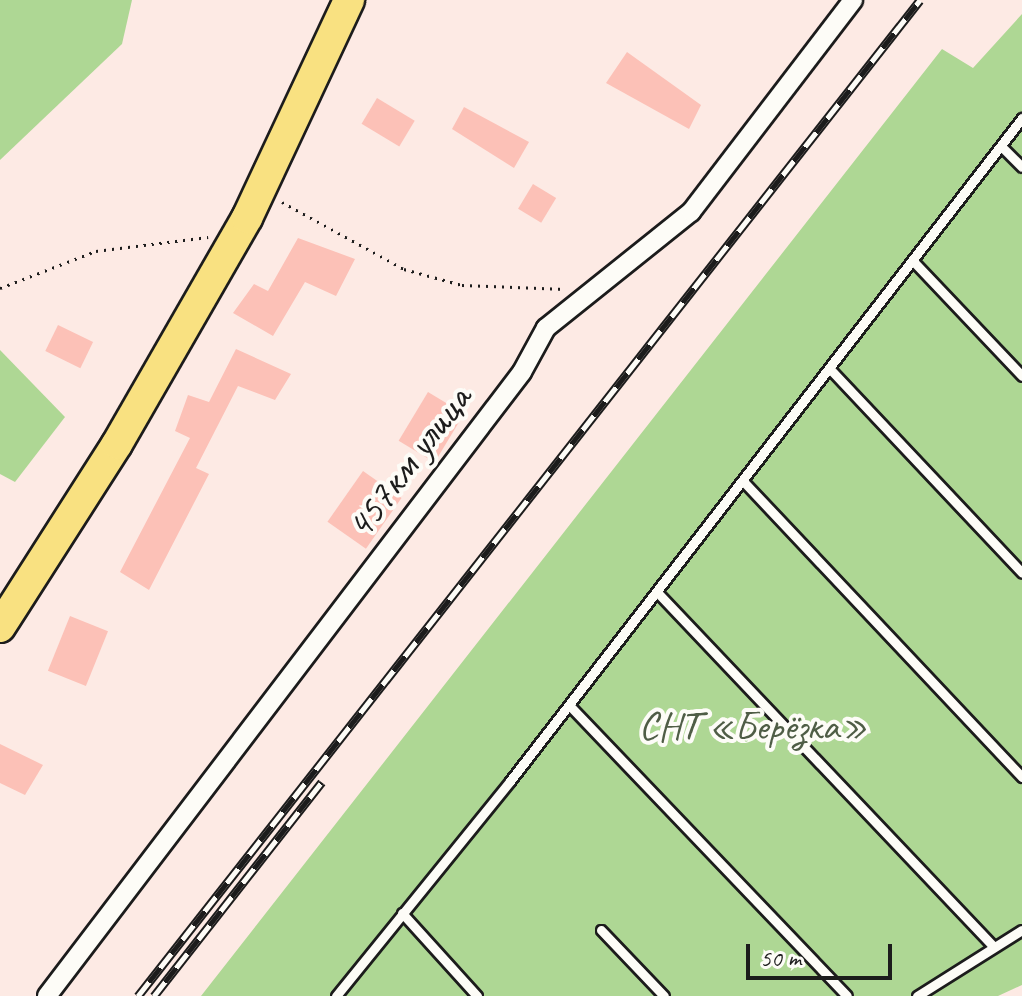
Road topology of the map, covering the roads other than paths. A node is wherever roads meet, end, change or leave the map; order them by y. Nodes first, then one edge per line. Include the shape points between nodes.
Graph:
1 (349, 0) edge
2 (853, 0) edge
3 (1022, 118) edge
4 (1002, 147) junction
5 (1022, 167) edge
6 (914, 262) junction
7 (830, 369) junction
8 (1022, 376) edge
9 (743, 481) junction
10 (1022, 573) edge
11 (657, 592) junction
12 (0, 627) edge
13 (569, 705) junction
14 (1022, 777) edge
15 (402, 913) junction
16 (601, 930) dead end
17 (1022, 930) edge
18 (994, 947) junction
19 (47, 996) edge
20 (336, 996) edge
21 (477, 996) edge
22 (664, 996) edge
23 (847, 996) edge
24 (917, 996) edge

1 - 12 main road via 247,218 117,444
2 - 19 street, 457км улица via 691,212 546,328 513,385
3 - 4 lane
4 - 5 lane
4 - 6 lane
6 - 7 lane
6 - 8 lane
7 - 9 lane
7 - 10 lane
9 - 11 lane
9 - 14 lane
11 - 13 lane
11 - 18 lane
13 - 15 lane
13 - 23 lane
15 - 20 lane
15 - 21 lane
16 - 22 lane
17 - 18 lane
18 - 24 lane

